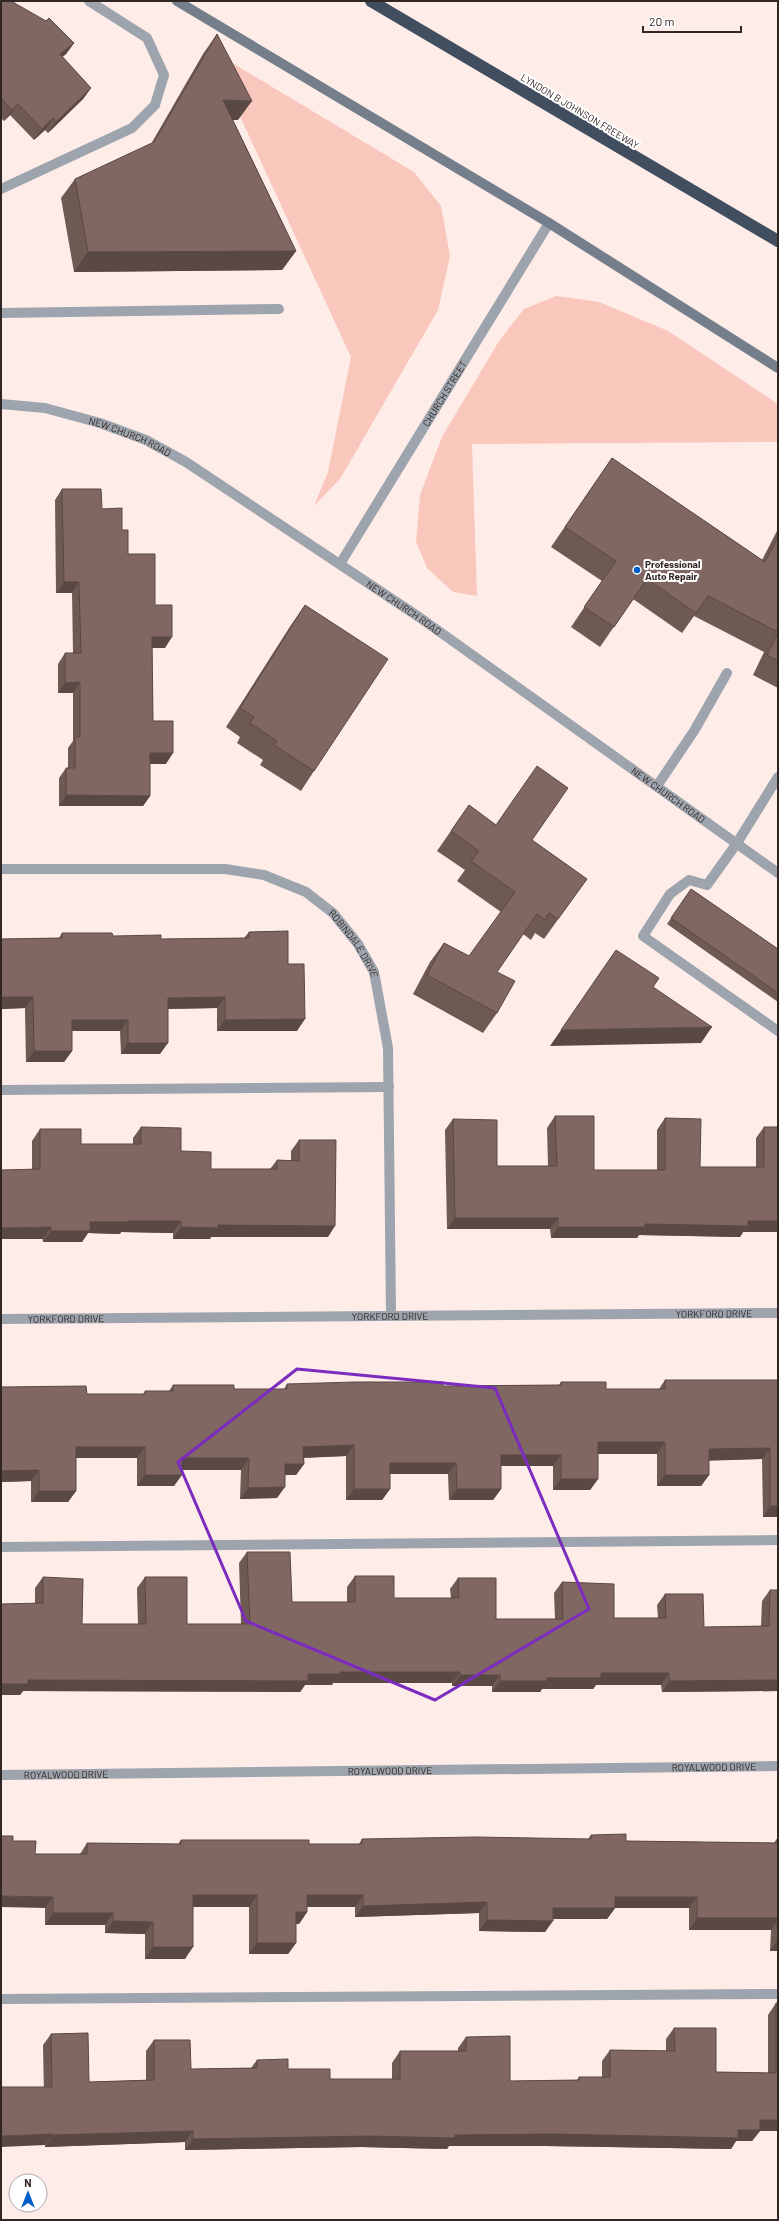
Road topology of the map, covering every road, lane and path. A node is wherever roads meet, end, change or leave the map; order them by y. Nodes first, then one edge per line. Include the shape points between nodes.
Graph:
1 (89, 1) edge
2 (177, 1) edge
3 (371, 1) edge
4 (1, 189) edge
5 (549, 223) junction
6 (778, 241) edge
7 (279, 309) dead end
8 (1, 313) edge
9 (778, 368) edge
10 (1, 404) edge
11 (340, 564) junction
12 (727, 673) dead end
13 (778, 777) edge
14 (657, 786) junction
15 (737, 843) junction
16 (1, 869) edge
17 (778, 873) edge
18 (778, 1031) edge
19 (389, 1087) junction
20 (1, 1090) edge
21 (778, 1313) edge
22 (391, 1315) junction
23 (1, 1319) edge
24 (778, 1540) edge
25 (1, 1547) edge
26 (778, 1766) edge
27 (1, 1775) edge
28 (778, 1994) edge
29 (1, 1999) edge

1 - 4 street via 147,38 164,75 155,105 132,128
2 - 5 main road
3 - 6 highway, LYNDON B JOHNSON FREEWAY
5 - 9 main road
5 - 11 street, CHURCH STREET
7 - 8 street
10 - 11 street, NEW CHURCH ROAD via 45,408 100,423 146,440 186,462
11 - 14 street, NEW CHURCH ROAD
12 - 14 street via 694,731
13 - 15 street
14 - 15 street, NEW CHURCH ROAD
15 - 17 street, NEW CHURCH ROAD
15 - 18 street via 707,885 689,880 670,894 643,936
16 - 19 street, ROBINDALE DRIVE via 225,869 264,875 306,892 334,913 358,944 374,972 388,1048
19 - 20 street
19 - 22 street, ROBINDALE DRIVE
21 - 22 street, YORKFORD DRIVE
22 - 23 street, YORKFORD DRIVE
24 - 25 street
26 - 27 street, ROYALWOOD DRIVE
28 - 29 street

